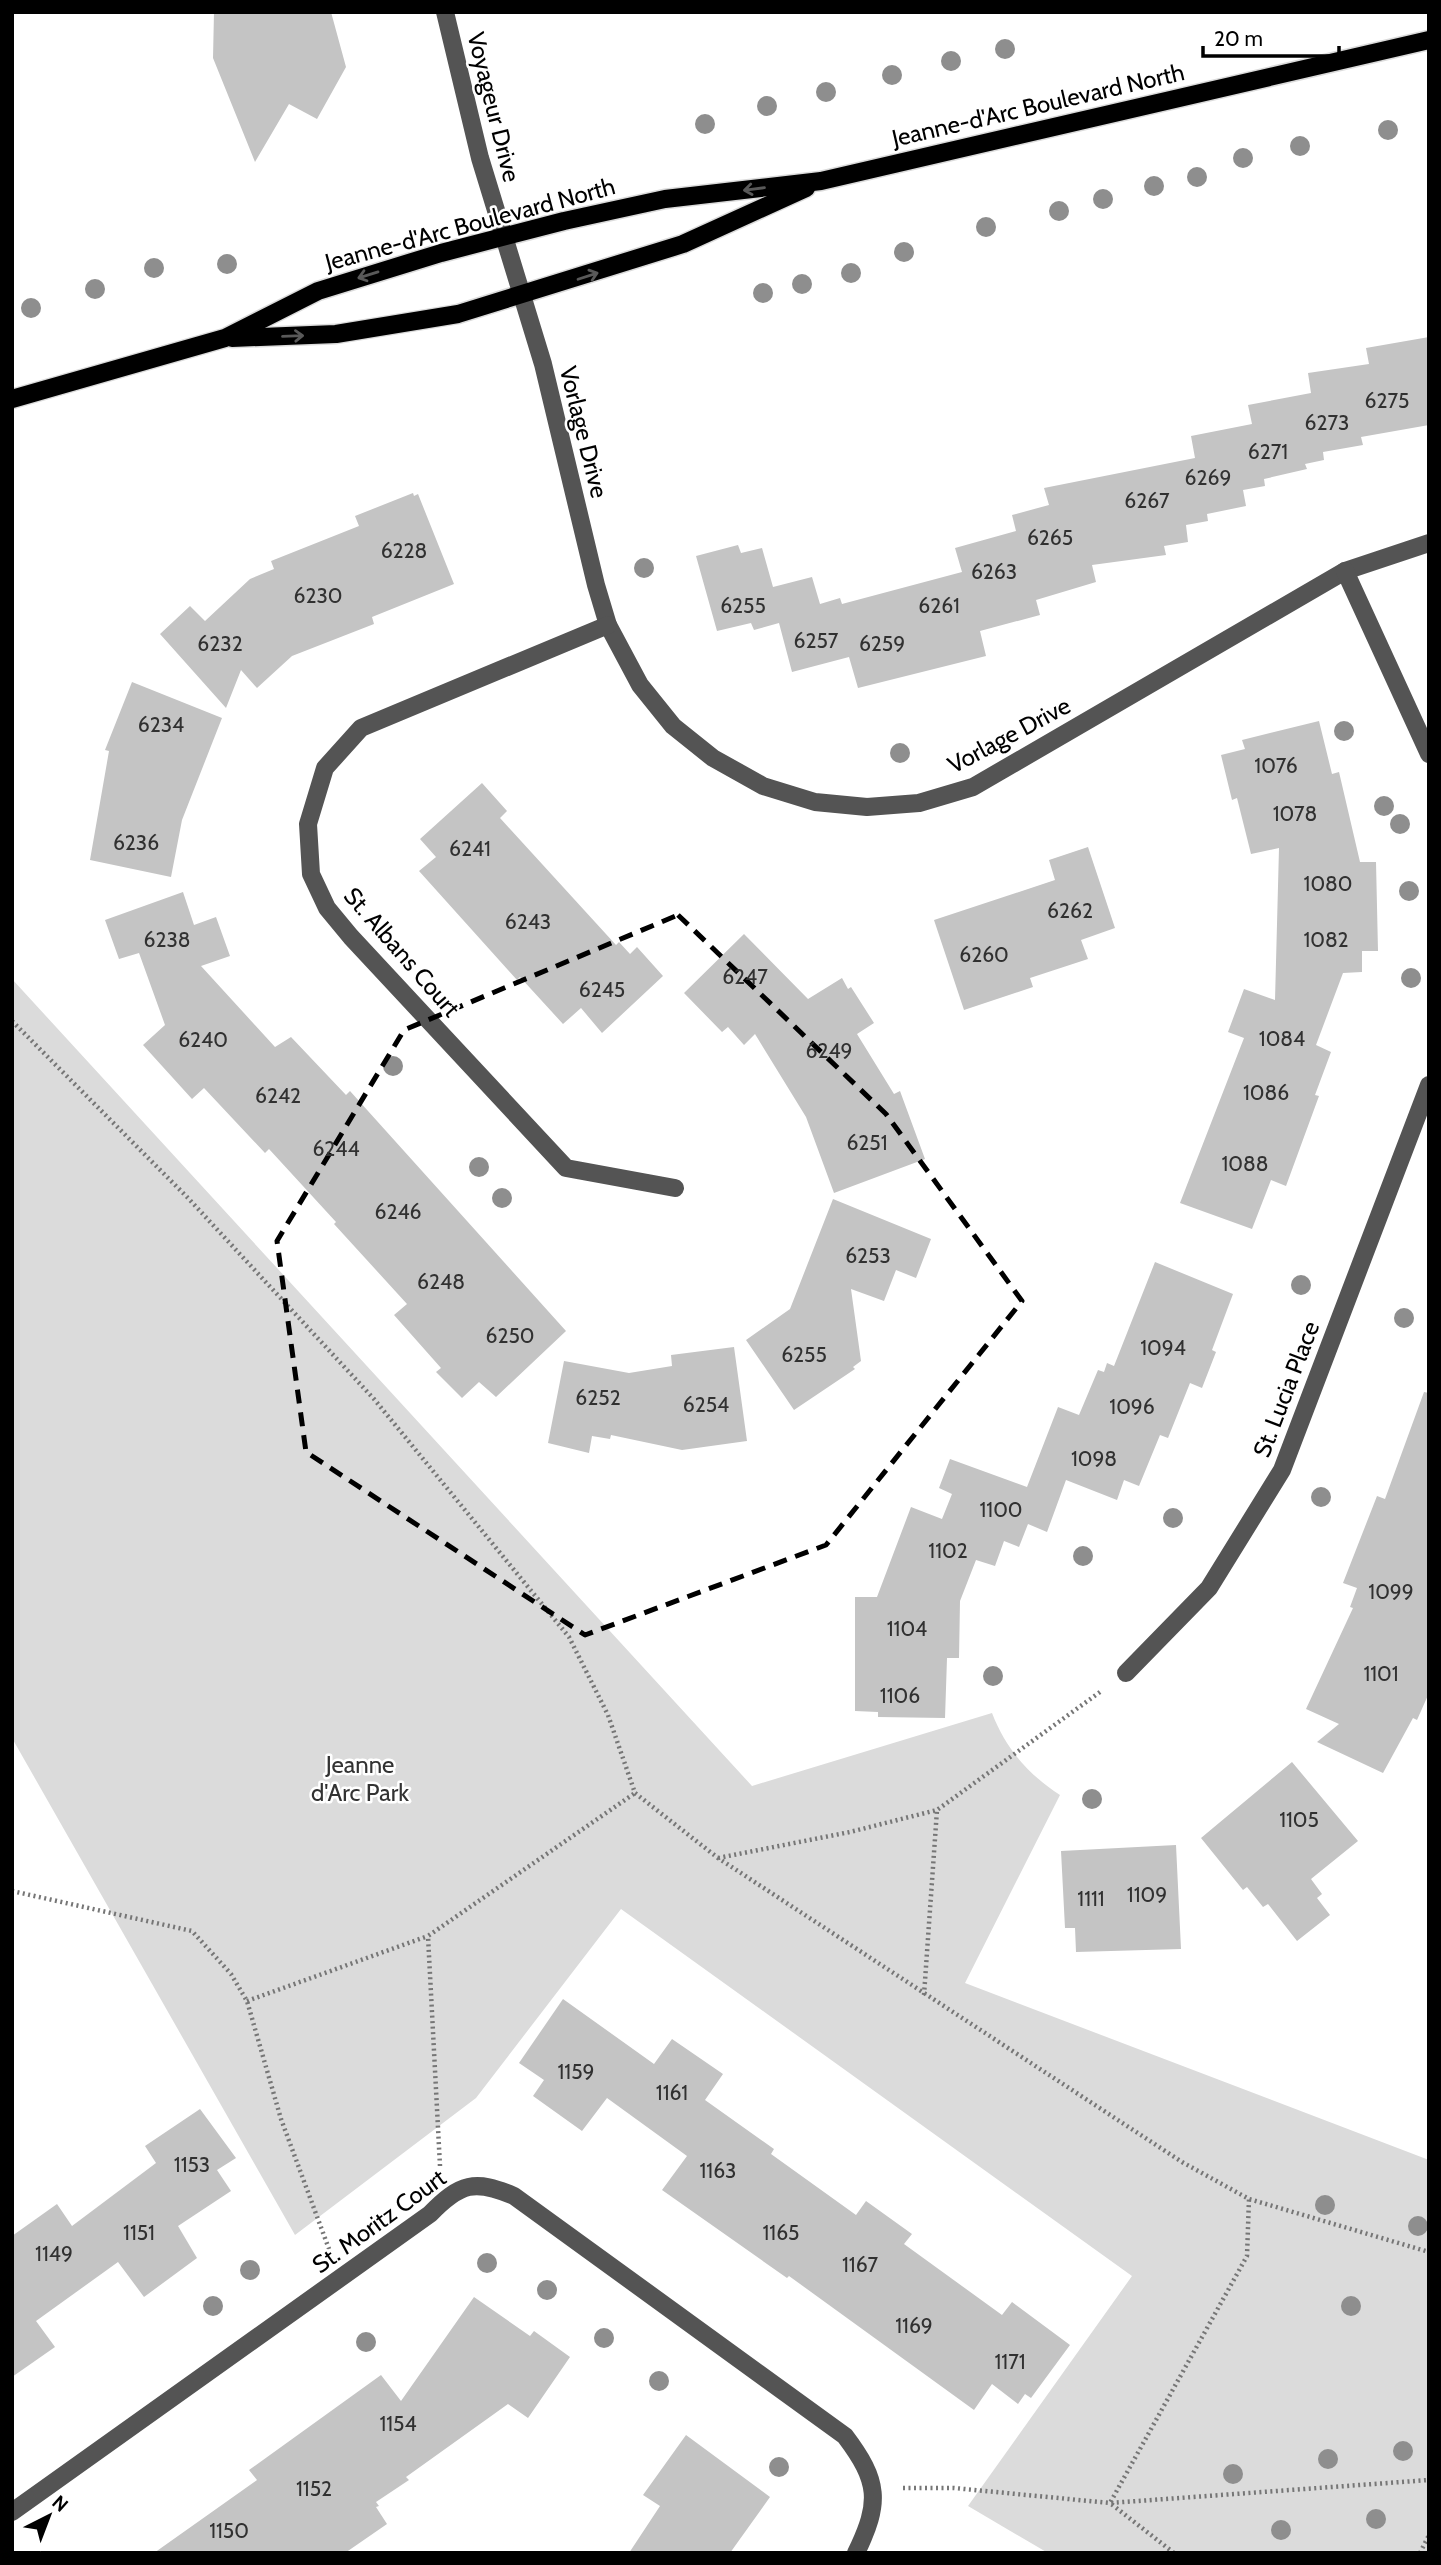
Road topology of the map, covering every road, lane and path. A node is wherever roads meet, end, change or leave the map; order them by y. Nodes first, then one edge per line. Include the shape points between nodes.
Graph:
1 (445, 12) edge
2 (1429, 40) edge
3 (821, 181) junction
4 (504, 237) junction
5 (522, 295) junction
6 (225, 338) junction
7 (12, 399) edge
8 (1429, 543) edge
9 (1345, 571) junction
10 (608, 625) junction
11 (1429, 754) edge
12 (12, 1021) edge
13 (1429, 1086) edge
14 (675, 1188) dead end
15 (1126, 1673) joint
16 (635, 1793) junction
17 (937, 1810) junction
18 (718, 1858) junction
19 (12, 1891) edge
20 (428, 1936) junction
21 (924, 1995) junction
22 (247, 2001) junction
23 (446, 2198) junction
24 (1249, 2199) junction
25 (1429, 2252) edge
26 (340, 2279) junction
27 (1429, 2480) edge
28 (874, 2489) junction
29 (1110, 2503) junction
30 (12, 2512) edge
31 (1429, 2535) edge
32 (856, 2553) edge
33 (1174, 2553) edge
34 (1420, 2553) edge

1 - 4 street, Voyageur Drive
2 - 3 main road, Jeanne-d'Arc Boulevard North
3 -> 4 main road, Jeanne-d'Arc Boulevard North via 665,199
5 -> 3 main road, Jeanne-d'Arc Boulevard North via 683,244
4 - 5 street, Voyageur Drive
4 -> 6 main road, Jeanne-d'Arc Boulevard North via 318,290
6 -> 5 main road, Jeanne-d'Arc Boulevard North via 335,334 458,314
5 - 10 street, Vorlage Drive
6 - 7 main road, Jeanne-d'Arc Boulevard North
8 - 9 street, Vorlage Drive
9 - 10 street, Vorlage Drive via 973,787 906,804 867,807 815,802 763,786 713,758 673,726 640,685
9 - 11 street
10 - 14 street, St. Albans Court via 360,728 325,768 308,824 311,874 327,908 351,937 566,1168
12 - 16 path via 188,1198 374,1399 569,1637 608,1715
13 - 15 street, St. Lucia Place via 1282,1470 1209,1588
15 - 17 path
16 - 18 path
16 - 20 path
17 - 18 path
17 - 21 path
18 - 21 path
19 - 22 path via 192,1931 231,1974
20 - 22 path
20 - 23 path via 437,2154
21 - 24 path via 1182,2162
22 - 26 path via 281,2119
23 - 26 street, St. Moritz Court
23 - 28 street, St. Moritz Court via 467,2187 488,2185 514,2196 845,2436 863,2460
24 - 25 path
24 - 29 path via 1247,2256
26 - 30 street, St. Moritz Court
27 - 29 path
28 - 29 path via 954,2488
28 - 32 street via 869,2527
29 - 33 path
31 - 34 path

